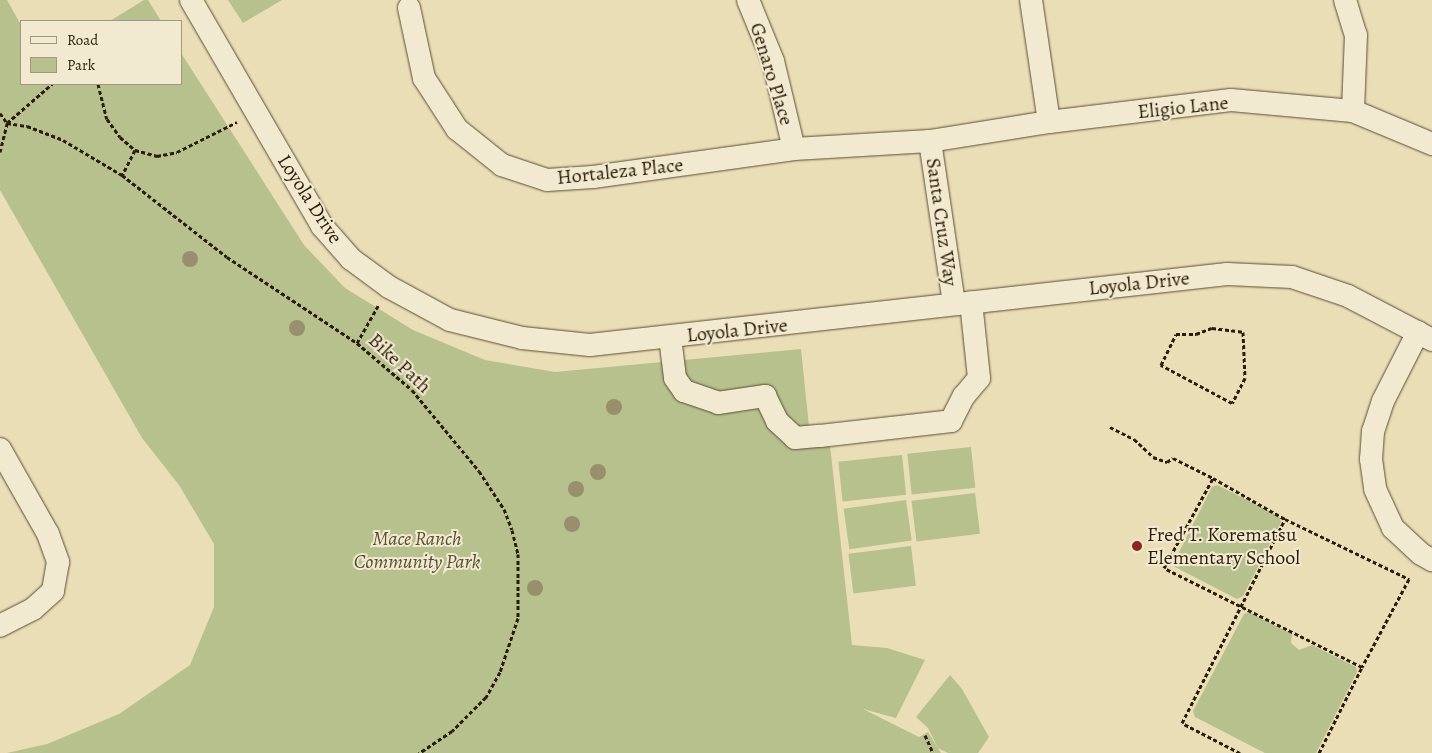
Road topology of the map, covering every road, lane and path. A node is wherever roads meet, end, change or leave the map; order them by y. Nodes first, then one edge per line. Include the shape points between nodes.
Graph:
1 (191, 0) edge
2 (748, 0) edge
3 (1031, 0) edge
4 (1345, 0) edge
5 (409, 8) dead end
6 (51, 85) edge
7 (98, 85) edge
8 (255, 112) junction
9 (1353, 112) junction
10 (0, 113) edge
11 (1049, 122) junction
12 (7, 123) junction
13 (930, 142) junction
14 (1432, 144) edge
15 (794, 149) junction
16 (135, 150) junction
17 (0, 152) edge
18 (122, 175) junction
19 (389, 287) junction
20 (962, 303) junction
21 (1243, 332) joint
22 (1425, 336) edge
23 (670, 337) junction
24 (357, 342) junction
25 (1110, 427) dead end
26 (0, 449) edge
27 (1213, 478) junction
28 (1285, 519) junction
29 (1432, 560) edge
30 (1242, 606) junction
31 (0, 626) edge
32 (1362, 667) junction
33 (925, 735) dead end
34 (419, 753) edge
35 (933, 753) edge
36 (1240, 753) edge
37 (1319, 753) edge

1 - 8 street, Loyola Drive
2 - 15 street, Genaro Place via 773,61
3 - 11 street
4 - 9 street via 1356,35
5 - 15 street, Hortaleza Place via 424,78 457,129 502,165 547,180 593,177
6 - 12 path
7 - 16 path via 107,119
8 - 16 path via 177,152 157,156
8 - 19 street, Loyola Drive via 322,226 351,259
9 - 11 street, Eligio Lane via 1231,100
9 - 14 street, Eligio Lane
10 - 12 path
11 - 13 street, Eligio Lane
12 - 17 path
12 - 18 path, Bike Path via 27,126 63,140
13 - 15 street, Hortaleza Place
13 - 20 street, Santa Cruz Way
16 - 18 path
18 - 24 path, Bike Path via 227,257
19 - 23 street, Loyola Drive via 450,320 522,338 590,345
19 - 24 path
20 - 22 street, Loyola Drive via 1227,274 1292,277 1348,296
20 - 23 street, Loyola Drive
20 - 23 street, Santa Cruz Way via 979,378 964,396 951,421 795,438 777,421 765,396 718,403 684,391 676,378
21 - 21 path via 1245,378 1232,404 1161,365 1176,334 1196,334 1212,328
22 - 29 street via 1383,401 1373,432 1371,459 1374,489 1393,528 1420,554
24 - 34 path, Bike Path via 412,390 479,471 504,509 518,554 518,618 500,672 486,697 466,718
25 - 27 path via 1134,439 1153,457 1167,462 1173,458
26 - 31 street via 48,534 58,562 53,591 33,609
27 - 28 path
27 - 30 path via 1164,568
28 - 30 path
28 - 32 path via 1409,579
30 - 32 path
30 - 36 path via 1182,724
32 - 37 path
33 - 35 path

